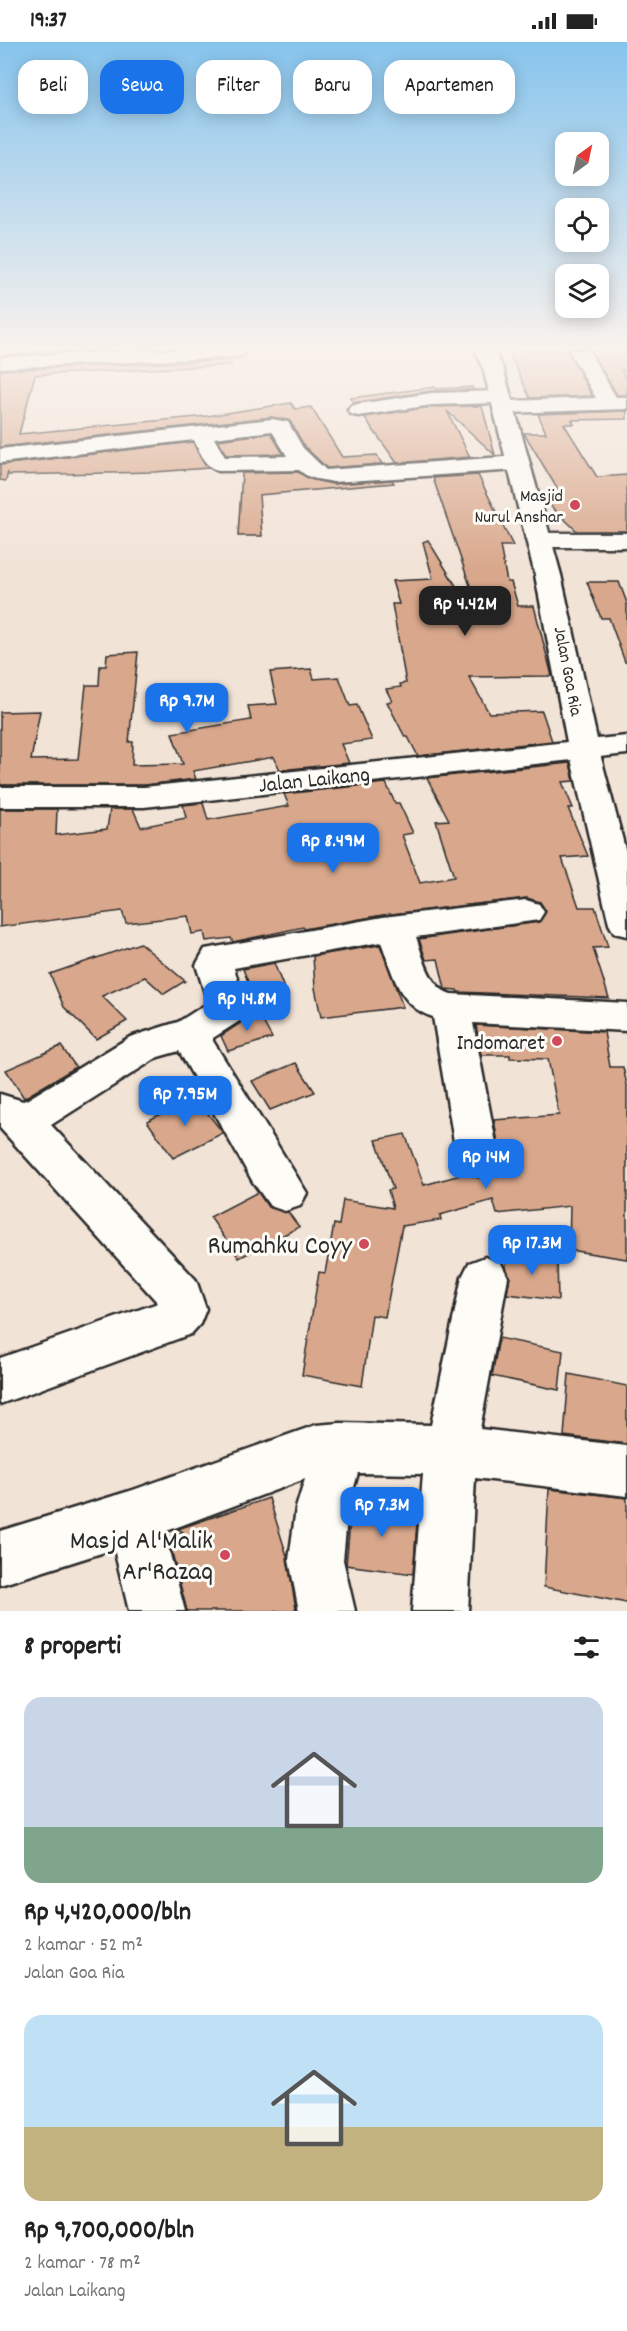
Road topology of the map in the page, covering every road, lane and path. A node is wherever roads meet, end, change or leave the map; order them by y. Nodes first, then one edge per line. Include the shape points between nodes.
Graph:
1 (508, 423) edge
2 (201, 433) junction
3 (0, 456) edge
4 (518, 463) junction
5 (318, 470) junction
6 (538, 540) junction
7 (627, 540) edge
8 (627, 745) edge
9 (584, 750) junction
10 (0, 797) edge
11 (526, 912) dead end
12 (627, 924) edge
13 (394, 928) junction
14 (451, 1008) junction
15 (627, 1017) edge
16 (192, 1032) junction
17 (9, 1112) edge
18 (478, 1159) dead end
19 (285, 1193) dead end
20 (485, 1277) dead end
21 (0, 1382) edge
22 (340, 1448) junction
23 (452, 1450) junction
24 (627, 1471) edge
25 (133, 1517) junction
26 (0, 1558) edge
27 (158, 1611) edge
28 (327, 1611) edge
29 (440, 1611) edge

1 - 4 street, Jalan Goa Ria
2 - 3 street via 155,438 161,454 42,451
2 - 5 street via 219,464
2 - 5 street via 277,426
4 - 5 street
4 - 6 street, Jalan Goa Ria
6 - 7 street
6 - 9 street, Jalan Goa Ria via 559,618
8 - 9 street, Jalan Laikang
9 - 10 street, Jalan Laikang via 144,797
9 - 12 street, Jalan Goa Ria
11 - 13 street
13 - 14 street via 418,989 431,1002
13 - 16 street via 218,958 215,965 227,1010
14 - 15 street
14 - 18 street
16 - 17 street via 144,1047 39,1113
16 - 19 street via 194,1042
17 - 21 street via 180,1295 183,1309 174,1319
20 - 23 street
22 - 23 street
22 - 25 street via 291,1458
22 - 28 street via 322,1508 316,1560
23 - 24 street
23 - 29 street
25 - 26 street
25 - 27 street

